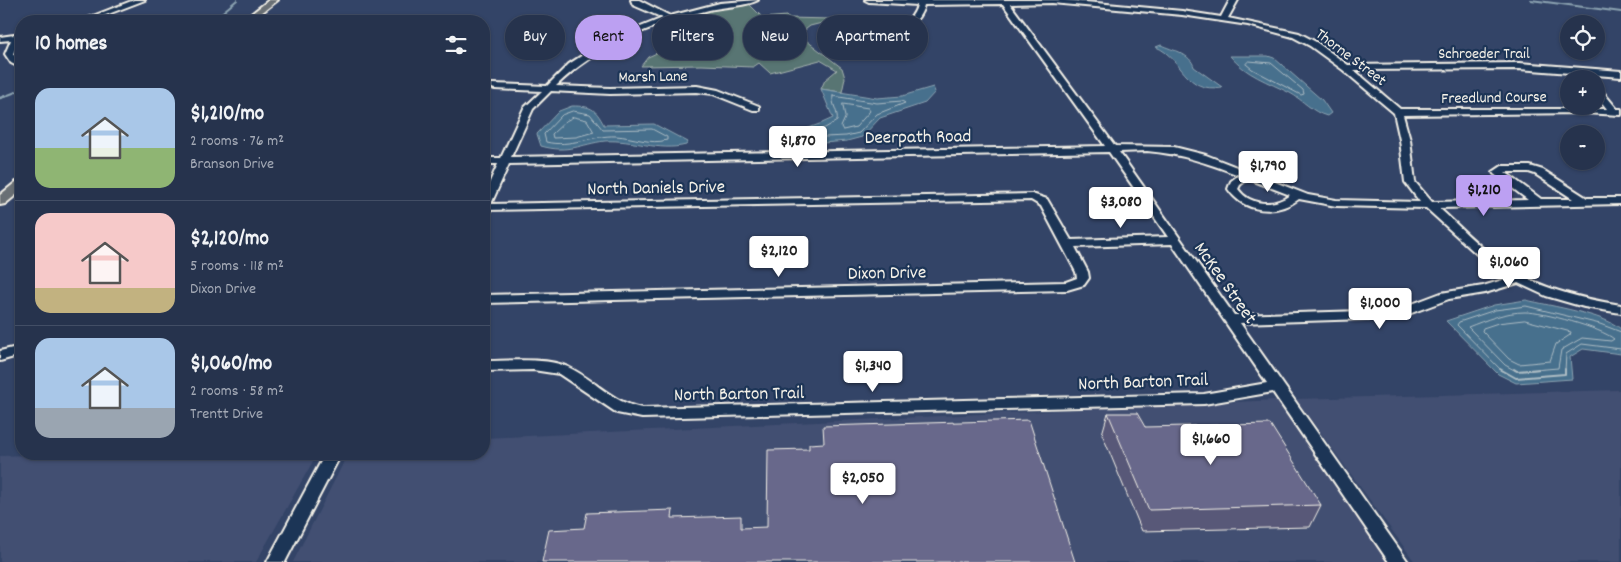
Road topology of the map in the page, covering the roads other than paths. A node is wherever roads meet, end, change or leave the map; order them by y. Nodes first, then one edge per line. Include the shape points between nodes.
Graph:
1 (141, 0) edge
2 (274, 0) edge
3 (635, 0) edge
4 (754, 0) edge
5 (869, 0) edge
6 (1052, 0) edge
7 (1234, 0) edge
8 (1005, 1) edge
9 (921, 3) junction
10 (100, 15) edge
11 (254, 15) edge
12 (662, 15) edge
13 (681, 15) edge
14 (918, 15) edge
15 (1223, 19) junction
16 (652, 25) edge
17 (15, 37) edge
18 (0, 38) edge
19 (15, 44) edge
20 (15, 61) edge
21 (1346, 68) junction
22 (1579, 70) edge
23 (1605, 72) edge
24 (1621, 74) edge
25 (495, 86) dead end
26 (547, 88) junction
27 (1605, 98) edge
28 (756, 108) dead end
29 (1617, 111) edge
30 (1398, 112) junction
31 (1112, 149) junction
32 (490, 161) edge
33 (506, 161) junction
34 (1246, 175) junction
35 (15, 190) edge
36 (490, 194) edge
37 (1298, 195) junction
38 (15, 199) edge
39 (0, 201) edge
40 (1621, 201) edge
41 (1585, 202) junction
42 (1539, 203) junction
43 (1429, 205) junction
44 (490, 207) edge
45 (0, 210) edge
46 (1175, 240) junction
47 (1067, 244) junction
48 (1519, 279) junction
49 (490, 298) edge
50 (1621, 309) edge
51 (1230, 319) junction
52 (15, 352) edge
53 (0, 356) edge
54 (490, 366) edge
55 (1276, 386) junction
56 (330, 460) edge
57 (276, 562) edge
58 (1399, 562) edge

1 - 10 street
2 - 11 main road
3 - 12 street
4 - 13 street
5 - 9 street, Thorne Street
6 - 8 street, Thorne Street
6 - 15 street, Thorne Street
7 - 15 street
8 - 9 street, Thorne Street
8 - 31 street, McKee Street
9 - 14 street
15 - 21 street, Thorne Street via 1296,35
16 - 26 street via 606,44 572,66
17 - 18 street
19 - 20 street via 9,54
21 - 22 street, Schroeder Trail via 1519,66
21 - 30 street, Thorne Street
23 - 24 street, Schroeder Trail
25 - 26 street, Marsh Lane
26 - 28 street, Marsh Lane via 610,91 697,89
26 - 33 street via 529,108 511,143
27 - 29 street
29 - 30 street, Freedlund Course
30 - 43 street via 1410,182
31 - 33 street, Deerpath Road
31 - 34 street, Deerpath Road via 1174,150 1202,157
31 - 46 street, McKee Street
32 - 33 street, Deerpath Road
33 - 36 street
34 - 37 street, Deerpath Road
34 - 37 street via 1234,183 1233,189 1237,197 1248,203 1265,206 1284,204
35 - 39 main road
37 - 43 street, Deerpath Road via 1336,203
38 - 45 main road
40 - 41 street, Deerpath Road
41 - 42 street, Deerpath Road
41 - 42 street via 1539,172 1530,169 1502,169 1498,172
42 - 43 street, Deerpath Road
43 - 48 street via 1495,264
44 - 47 street, North Daniels Drive via 1025,197 1038,198 1046,205
46 - 47 street
46 - 51 street, McKee Street
47 - 49 street, Dixon Drive via 1083,278 1067,286
48 - 50 street via 1569,298
48 - 51 street via 1446,296 1398,314
51 - 55 street, McKee Street
52 - 53 street
54 - 55 street, North Barton Trail via 533,365 563,370 622,409 642,413 1204,400
55 - 58 street, McKee Street
56 - 57 street

